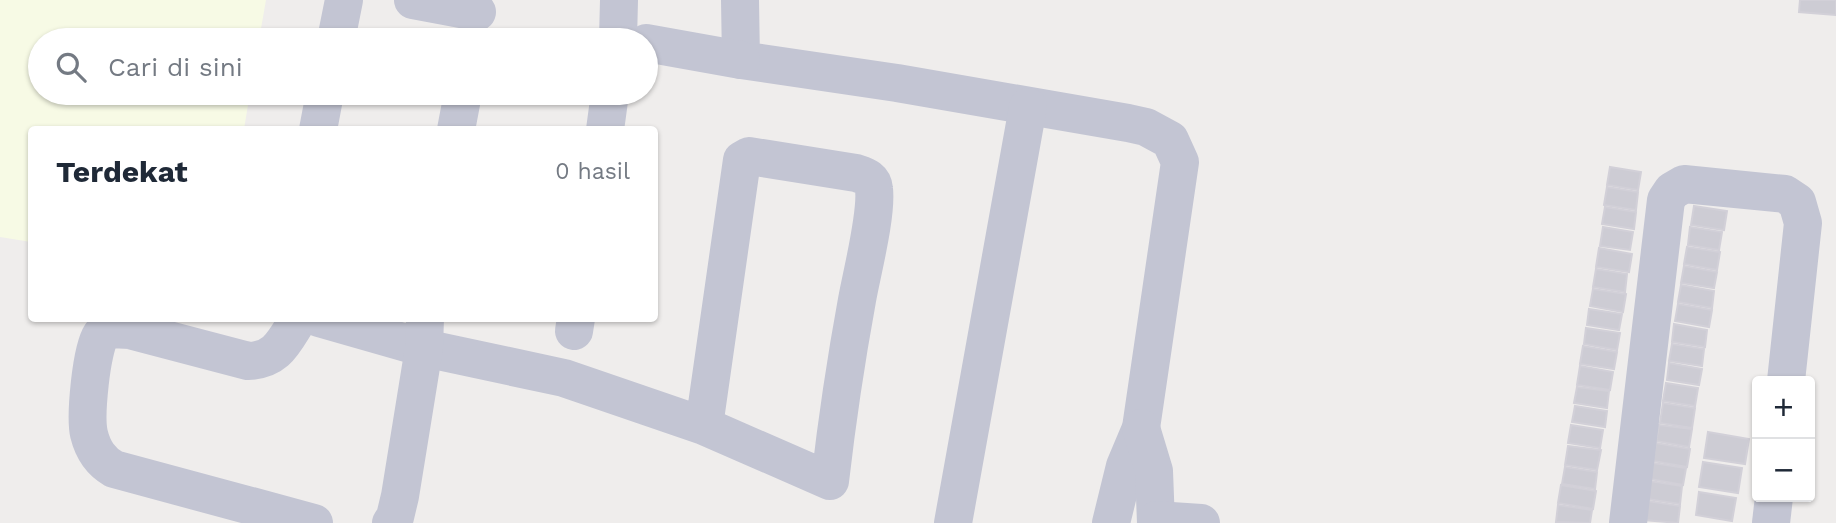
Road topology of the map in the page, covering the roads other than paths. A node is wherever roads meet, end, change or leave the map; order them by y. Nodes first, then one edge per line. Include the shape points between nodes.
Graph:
1 (344, 0) edge
2 (413, 0) edge
3 (619, 0) edge
4 (740, 0) edge
5 (476, 17) edge
6 (338, 28) edge
7 (626, 28) edge
8 (658, 45) edge
9 (741, 60) junction
10 (323, 105) edge
11 (461, 105) edge
12 (608, 105) edge
13 (1028, 107) junction
14 (319, 126) edge
15 (457, 126) edge
16 (606, 126) edge
17 (296, 322) edge
18 (347, 322) edge
19 (424, 333) edge
20 (1787, 376) edge
21 (704, 426) junction
22 (1141, 428) junction
23 (1773, 502) edge
24 (1156, 521) edge
25 (314, 523) edge
26 (391, 523) edge
27 (953, 523) edge
28 (1111, 523) edge
29 (1201, 523) edge
30 (1628, 523) edge
31 (1771, 523) edge

1 - 6 street
2 - 5 street
3 - 7 street
4 - 9 street
8 - 9 street
9 - 13 street
10 - 14 street
11 - 15 street
12 - 16 street
13 - 22 street via 1146,127 1170,140 1180,162
13 - 27 street
17 - 25 street via 279,348 259,361 110,329 100,336 86,415 99,458 114,470
18 - 19 street
19 - 21 street
19 - 26 street via 400,496
20 - 30 street via 1803,223 1797,202 1785,194 1684,184 1666,201
21 - 21 street via 742,160 749,156 869,178 875,190 872,217 846,356 830,481
22 - 24 street via 1154,471
22 - 28 street via 1125,466
23 - 31 street
24 - 29 street

